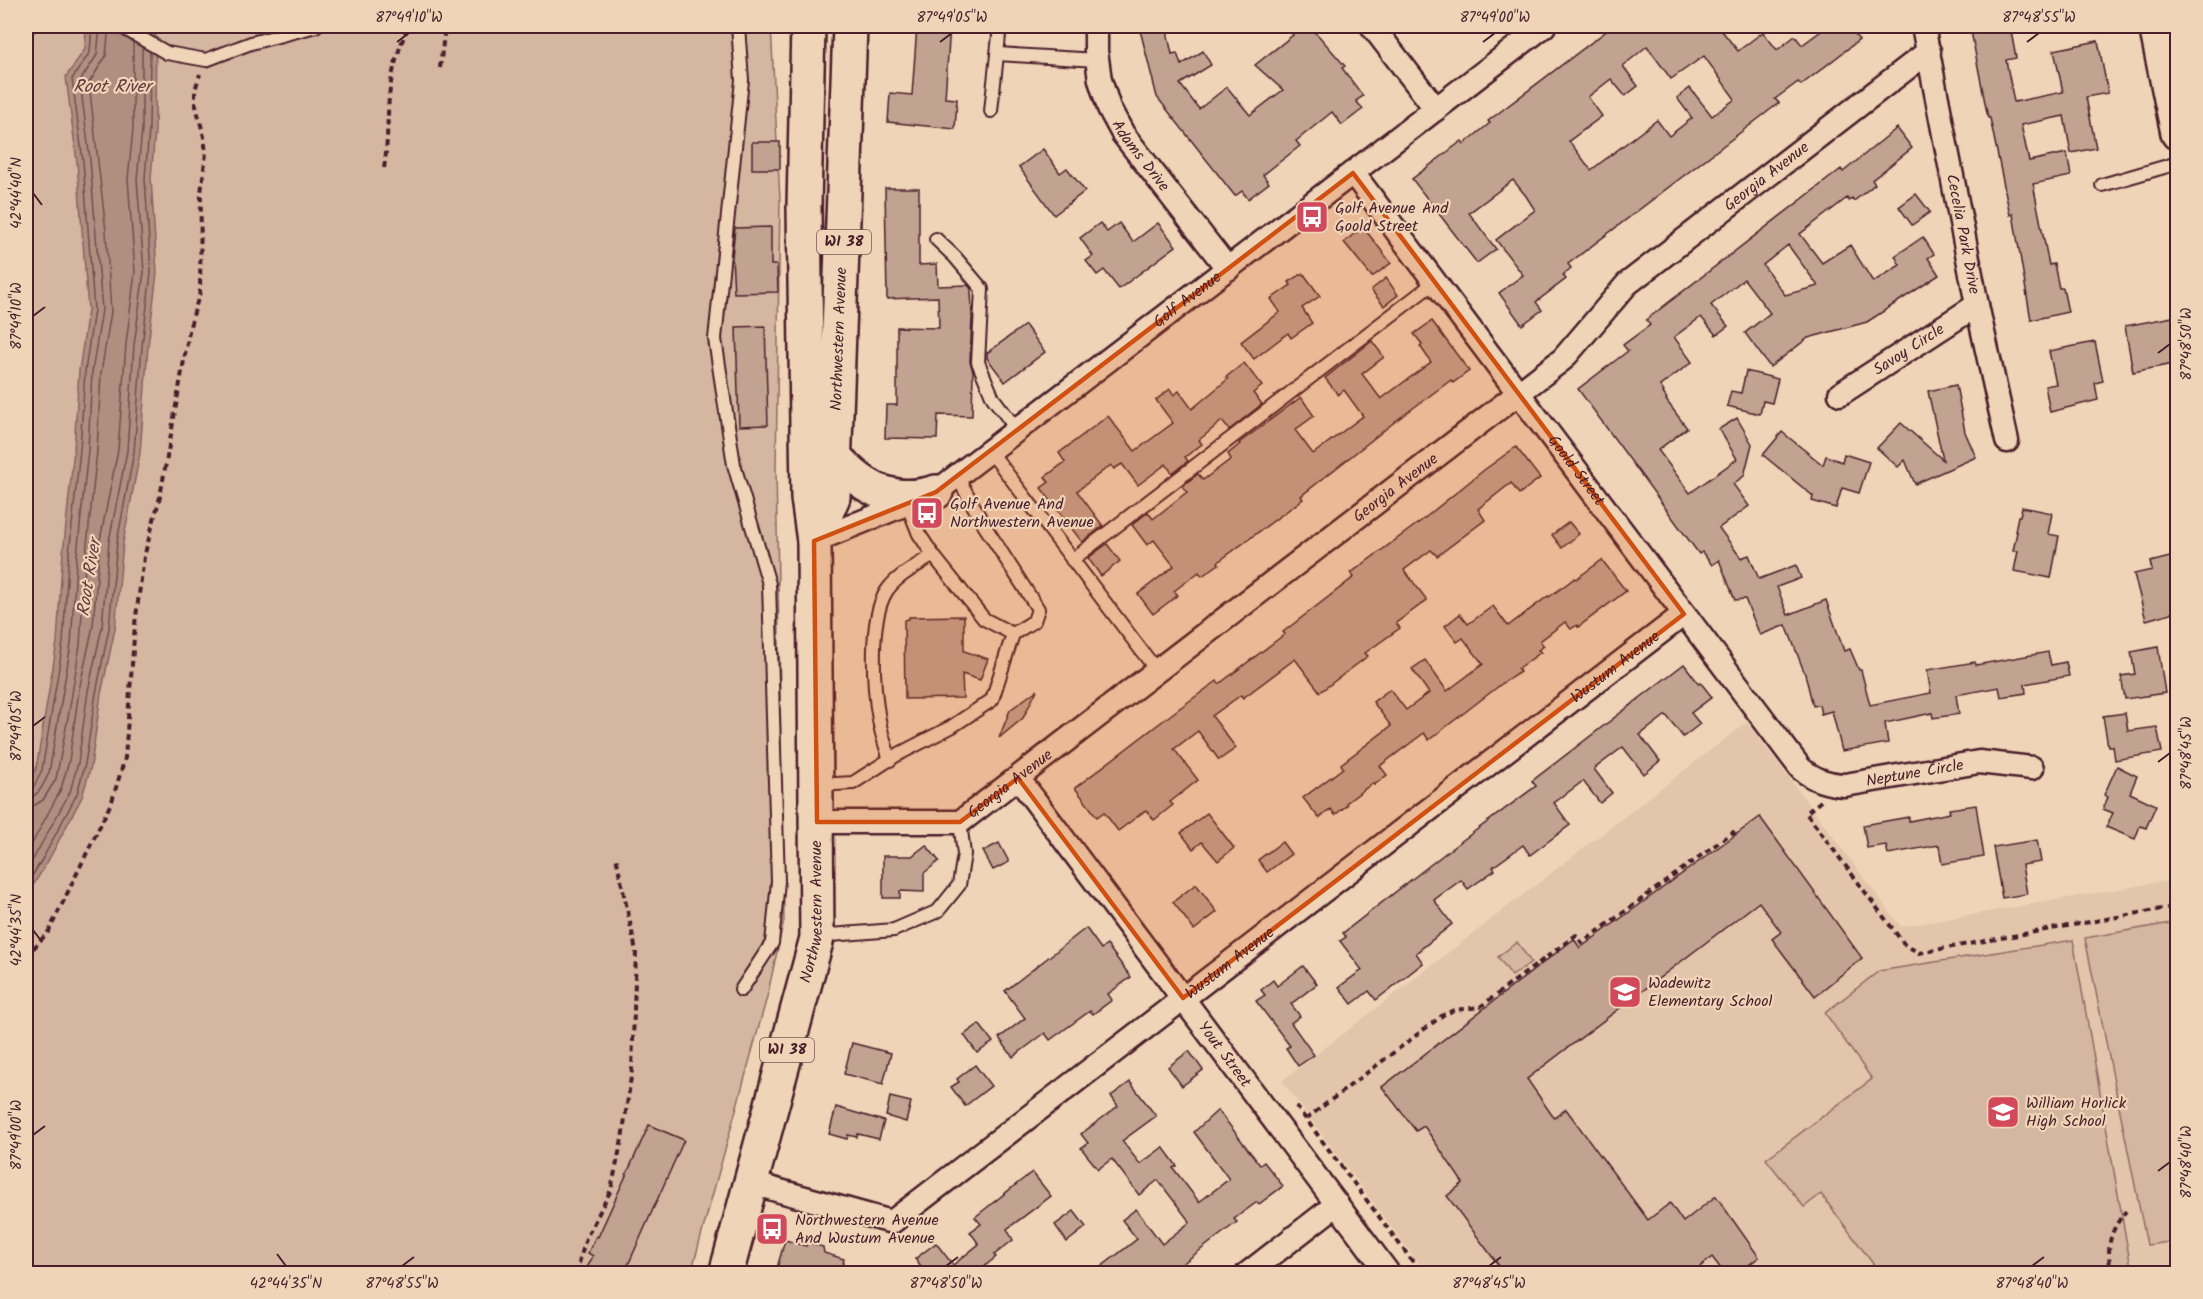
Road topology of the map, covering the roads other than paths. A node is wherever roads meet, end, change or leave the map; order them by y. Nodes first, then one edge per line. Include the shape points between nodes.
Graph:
1 (120, 26) edge
2 (316, 26) edge
3 (738, 26) edge
4 (808, 26) edge
5 (850, 26) edge
6 (1000, 26) edge
7 (1095, 26) edge
8 (1372, 26) edge
9 (1544, 26) edge
10 (1923, 26) edge
11 (2156, 26) edge
12 (1929, 51) junction
13 (998, 54) junction
14 (1097, 60) junction
15 (2174, 96) edge
16 (1436, 109) junction
17 (992, 111) dead end
18 (2178, 133) edge
19 (2178, 163) edge
20 (1353, 173) junction
21 (2102, 184) dead end
22 (936, 239) dead end
23 (1228, 269) junction
24 (1435, 282) junction
25 (1977, 305) junction
26 (1518, 394) junction
27 (1840, 394) dead end
28 (1017, 430) junction
29 (2007, 441) dead end
30 (990, 451) junction
31 (836, 458) junction
32 (947, 484) junction
33 (907, 504) junction
34 (814, 541) junction
35 (933, 555) junction
36 (1072, 560) junction
37 (1684, 614) junction
38 (1013, 634) junction
39 (1157, 671) junction
40 (890, 760) junction
41 (2032, 768) dead end
42 (1018, 778) junction
43 (1828, 784) joint
44 (816, 785) junction
45 (817, 822) junction
46 (960, 822) junction
47 (817, 936) junction
48 (741, 990) dead end
49 (1184, 998) junction
50 (751, 1183) junction
51 (1337, 1204) junction
52 (726, 1274) edge
53 (1247, 1274) edge
54 (1389, 1274) edge

1 - 2 lane via 168,53 206,60
3 - 48 lane via 742,80 715,339 734,465 769,584 778,881 772,943
4 - 34 main road, Northwestern Avenue / WI 38 via 804,207 808,498
5 - 31 main road, Northwestern Avenue / WI 38
6 - 13 lane
7 - 14 street, Adams Drive
8 - 16 street
9 - 16 street, Golf Avenue
10 - 12 street, Cecelia Park Drive
11 - 15 main road
12 - 25 street, Cecelia Park Drive
12 - 26 street, Georgia Avenue via 1627,284 1563,359
13 - 14 lane
13 - 17 lane
14 - 23 street, Adams Drive via 1109,108 1123,134
15 - 18 main road
16 - 20 street, Golf Avenue
19 - 21 lane
20 - 23 street, Golf Avenue
20 - 24 street, Goold Street
22 - 28 lane via 982,289 978,362 993,398
23 - 28 street, Golf Avenue
24 - 26 street, Goold Street
24 - 36 lane
25 - 27 street, Savoy Circle
25 - 29 street, Cecelia Park Drive
26 - 37 street, Goold Street
26 - 39 street, Georgia Avenue
28 - 30 street, Golf Avenue
30 - 32 street, Golf Avenue
30 - 36 lane
31 - 32 main road via 875,490 893,497 914,498
31 - 34 main road, Northwestern Avenue / WI 38 via 834,497
32 - 33 street, Golf Avenue
32 - 38 lane via 984,525 1038,609 1034,621
33 - 34 street, Golf Avenue
33 - 35 lane
34 - 44 main road, Northwestern Avenue / WI 38
35 - 38 lane via 984,619
35 - 40 lane via 898,579 878,610 874,640 876,700
36 - 39 lane
37 - 43 street, Goold Street via 1801,769
37 - 49 street, Wustum Avenue
38 - 40 lane via 992,700 951,728
39 - 42 street, Georgia Avenue
40 - 44 lane via 853,783
41 - 43 street, Neptune Circle via 1979,762 1845,785
42 - 46 street, Georgia Avenue
42 - 49 street, Yout Street
44 - 45 main road, Northwestern Avenue / WI 38
45 - 46 street, Georgia Avenue
45 - 47 main road, Northwestern Avenue / WI 38
46 - 47 lane via 964,854 959,885 938,911 894,930
47 - 50 main road, Northwestern Avenue / WI 38
49 - 50 street, Wustum Avenue via 892,1222
49 - 51 street, Yout Street
50 - 52 main road, Northwestern Avenue / WI 38
51 - 53 street
51 - 54 street, Yout Street

